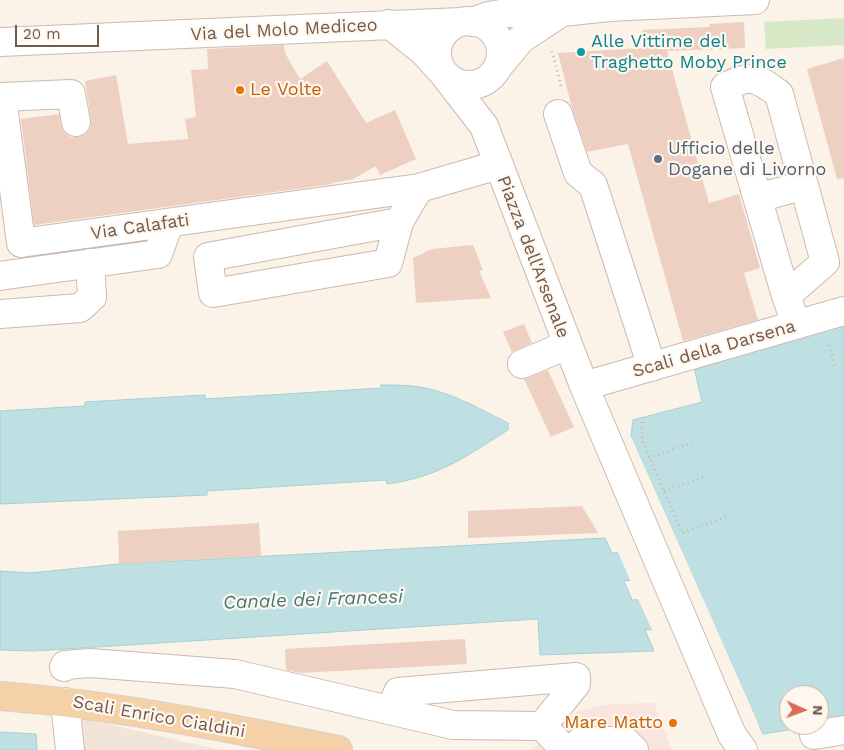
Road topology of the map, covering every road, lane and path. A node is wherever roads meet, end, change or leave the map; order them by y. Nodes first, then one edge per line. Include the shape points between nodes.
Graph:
1 (755, 0) edge
2 (586, 7) edge
3 (470, 15) edge
4 (389, 24) junction
5 (0, 42) edge
6 (550, 46) dead end
7 (443, 73) junction
8 (492, 74) junction
9 (559, 79) dead end
10 (558, 114) dead end
11 (76, 122) dead end
12 (484, 126) junction
13 (498, 165) junction
14 (804, 185) junction
15 (419, 188) junction
16 (758, 198) junction
17 (398, 222) junction
18 (169, 223) junction
19 (90, 263) junction
20 (0, 276) edge
21 (786, 296) junction
22 (844, 311) edge
23 (0, 314) edge
24 (796, 325) junction
25 (828, 339) dead end
26 (567, 345) junction
27 (522, 364) dead end
28 (652, 366) junction
29 (835, 366) dead end
30 (584, 386) junction
31 (643, 417) dead end
32 (694, 442) dead end
33 (650, 458) junction
34 (707, 476) dead end
35 (664, 491) junction
36 (726, 517) dead end
37 (64, 667) dead end
38 (0, 696) edge
39 (52, 700) junction
40 (391, 710) junction
41 (542, 726) junction
42 (844, 730) edge
43 (829, 732) edge
44 (733, 741) edge
45 (70, 750) edge
46 (338, 750) edge
47 (565, 750) edge
48 (569, 750) edge
49 (634, 750) edge

1 - 2 street, Via del Molo Mediceo
2 - 3 street, Via del Molo Mediceo
2 - 8 street via 521,39
3 - 4 street, Via del Molo Mediceo
3 - 7 street via 452,26 439,43 437,53
3 - 8 street via 497,38 500,58
4 - 5 street, Via del Molo Mediceo
4 - 7 street, Via del Molo Mediceo via 423,51
6 - 9 path
7 - 8 street via 459,84 468,85 478,84
7 - 12 street, Piazza dell'Arsenale
8 - 12 street, Piazza dell'Arsenale
10 - 28 street via 578,173 593,185
11 - 18 street, Via Calafati via 71,94 2,97 22,243
12 - 13 street, Piazza dell'Arsenale
13 - 15 street, Via Calafati
13 - 26 street, Piazza dell'Arsenale
14 - 16 street
14 - 16 street via 779,94 758,79 738,80 725,86
14 - 21 street via 825,262
15 - 17 street
15 - 18 street, Via Calafati
16 - 21 street
17 - 17 street via 208,257 213,293 388,262
18 - 19 street via 158,254
19 - 20 street
19 - 23 street via 92,296 80,308
21 - 24 street
22 - 24 street, Scali della Darsena
24 - 28 street, Scali della Darsena
25 - 29 path
26 - 27 street
26 - 30 street, Piazza dell'Arsenale
28 - 30 street, Scali della Darsena
30 - 44 street, Piazza dell'Arsenale
31 - 33 path via 642,439
32 - 33 path
33 - 35 path
34 - 35 path
35 - 36 path via 682,533
37 - 40 street via 90,662 235,674
38 - 39 main road, Scali Enrico Cialdini
39 - 45 street
39 - 46 main road, Scali Enrico Cialdini via 114,708
40 - 41 street via 453,725
40 - 41 street via 398,692 576,677 576,684
41 - 47 street
42 - 43 street
48 - 49 street via 582,742 625,741

